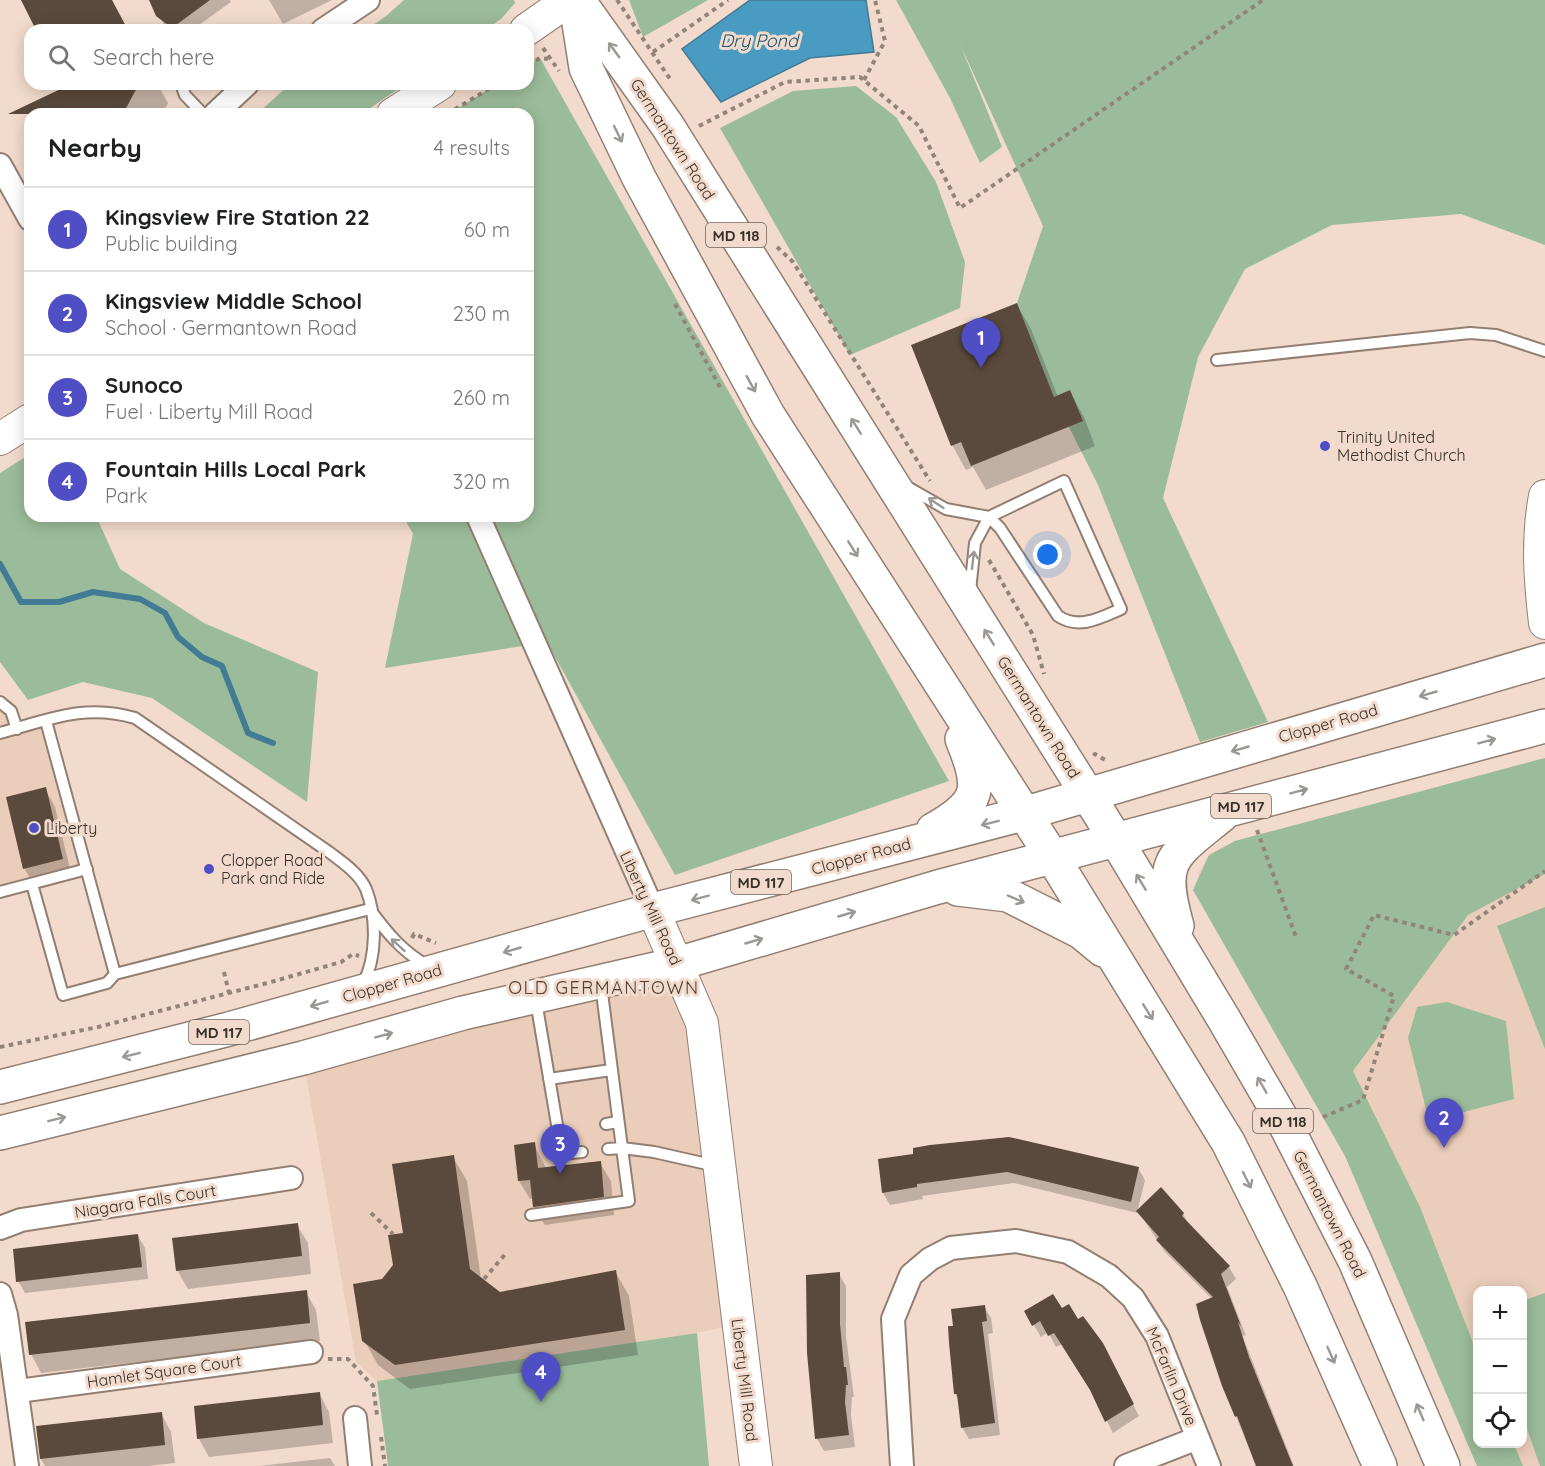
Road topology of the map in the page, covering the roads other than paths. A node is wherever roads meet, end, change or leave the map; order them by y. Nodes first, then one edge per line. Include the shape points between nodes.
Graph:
1 (368, 0) edge
2 (570, 0) edge
3 (577, 0) edge
4 (332, 24) edge
5 (534, 25) edge
6 (183, 90) edge
7 (241, 90) edge
8 (431, 90) edge
9 (197, 108) edge
10 (221, 108) edge
11 (403, 108) edge
12 (0, 165) edge
13 (24, 208) edge
14 (1545, 351) edge
15 (1217, 360) dead end
16 (24, 424) edge
17 (0, 439) edge
18 (887, 475) junction
19 (1545, 496) edge
20 (989, 518) junction
21 (481, 522) edge
22 (968, 605) junction
23 (1545, 623) edge
24 (1545, 660) edge
25 (939, 682) junction
26 (0, 702) edge
27 (46, 721) junction
28 (1545, 726) edge
29 (17, 729) junction
30 (0, 733) edge
31 (1087, 794) junction
32 (1228, 810) junction
33 (1023, 814) junction
34 (1116, 840) junction
35 (908, 844) junction
36 (1053, 858) junction
37 (87, 869) junction
38 (32, 884) junction
39 (938, 887) junction
40 (0, 892) edge
41 (370, 909) junction
42 (652, 910) junction
43 (1186, 956) junction
44 (441, 957) junction
45 (1117, 962) junction
46 (677, 964) junction
47 (115, 974) junction
48 (600, 982) junction
49 (359, 993) junction
50 (535, 997) junction
51 (611, 1070) junction
52 (549, 1079) junction
53 (0, 1087) edge
54 (618, 1122) junction
55 (606, 1124) dead end
56 (0, 1132) edge
57 (622, 1148) junction
58 (608, 1149) dead end
59 (582, 1152) dead end
60 (718, 1167) junction
61 (291, 1178) dead end
62 (531, 1215) dead end
63 (0, 1228) edge
64 (2, 1306) edge
65 (311, 1352) dead end
66 (18, 1391) junction
67 (355, 1418) dead end
68 (1198, 1438) junction
69 (27, 1466) edge
70 (360, 1466) edge
71 (756, 1466) edge
72 (902, 1466) edge
73 (1126, 1466) edge
74 (1209, 1466) edge
75 (1380, 1466) edge
76 (1443, 1466) edge

1 - 4 street
2 - 5 street
18 -> 3 main road, Germantown Road / MD 118 via 667,125
3 -> 25 main road, Germantown Road / MD 118 via 586,68 639,178 768,415
6 - 9 lane
7 - 10 street
8 - 11 street
12 - 13 street
14 - 15 lane via 1496,335 1470,333
16 - 17 street
20 -> 18 lane via 945,509
18 - 22 main road, Germantown Road / MD 118
19 - 23 street via 1539,526 1539,578
20 - 20 lane via 1000,528 1058,616 1079,624 1121,609 1064,481
22 -> 20 lane via 978,538
21 - 42 street, Liberty Mill Road
31 -> 22 main road, Germantown Road / MD 118
24 -> 31 main road, Clopper Road / MD 117
25 - 33 main road, Germantown Road / MD 118
25 - 35 main road via 975,770 973,799 957,817
26 - 29 lane via 11,711
27 - 29 lane
27 - 37 lane
27 - 41 lane via 80,711 111,711 135,718 352,870 366,888
32 -> 28 main road, MD 117
29 - 30 lane
31 - 33 main road, Clopper Road / MD 117
31 - 34 main road, Germantown Road / MD 118
32 - 34 main road, MD 117
32 - 43 main road via 1182,848 1169,869 1168,895
33 -> 35 main road, Clopper Road / MD 117
33 - 36 main road, Germantown Road / MD 118
34 - 36 main road, MD 117
43 -> 34 main road, Germantown Road / MD 118
35 -> 42 main road, Clopper Road / MD 117
36 - 39 main road, MD 117
36 - 45 main road, Germantown Road / MD 118
37 - 38 lane
37 - 47 lane
38 - 40 lane
38 - 47 lane via 63,994 107,983
39 -> 45 main road via 1008,895 1081,932
46 -> 39 main road, MD 117
44 -> 41 lane via 404,950
41 - 47 lane
41 - 49 lane via 375,947
42 -> 44 main road, Clopper Road / MD 117
42 - 46 street, Liberty Mill Road
76 -> 43 main road, Germantown Road / MD 118 via 1355,1261 1287,1128
44 - 49 main road, Clopper Road / MD 117
45 -> 75 main road, Germantown Road / MD 118 via 1228,1142 1300,1286
46 - 48 main road, MD 117
46 - 60 street, Liberty Mill Road via 702,1023
48 - 50 main road, MD 117
48 - 51 lane
49 -> 53 main road, Clopper Road / MD 117
50 - 52 lane
56 -> 50 main road, MD 117
51 - 52 lane
51 - 54 lane via 610,1101
52 - 59 lane via 559,1106 562,1154
54 - 55 lane
54 - 57 lane
57 - 58 lane
57 - 60 lane
57 - 62 lane via 628,1201
60 - 71 street, Liberty Mill Road
61 - 63 street, Niagara Falls Court via 21,1220
64 - 66 street
65 - 66 street, Hamlet Square Court
66 - 69 street
67 - 70 street
68 - 72 street, McFarlin Drive via 1157,1335 1133,1298 1109,1276 1068,1252 1016,1241 951,1248 911,1275 893,1319
68 - 73 street
68 - 74 street, McFarlin Drive

